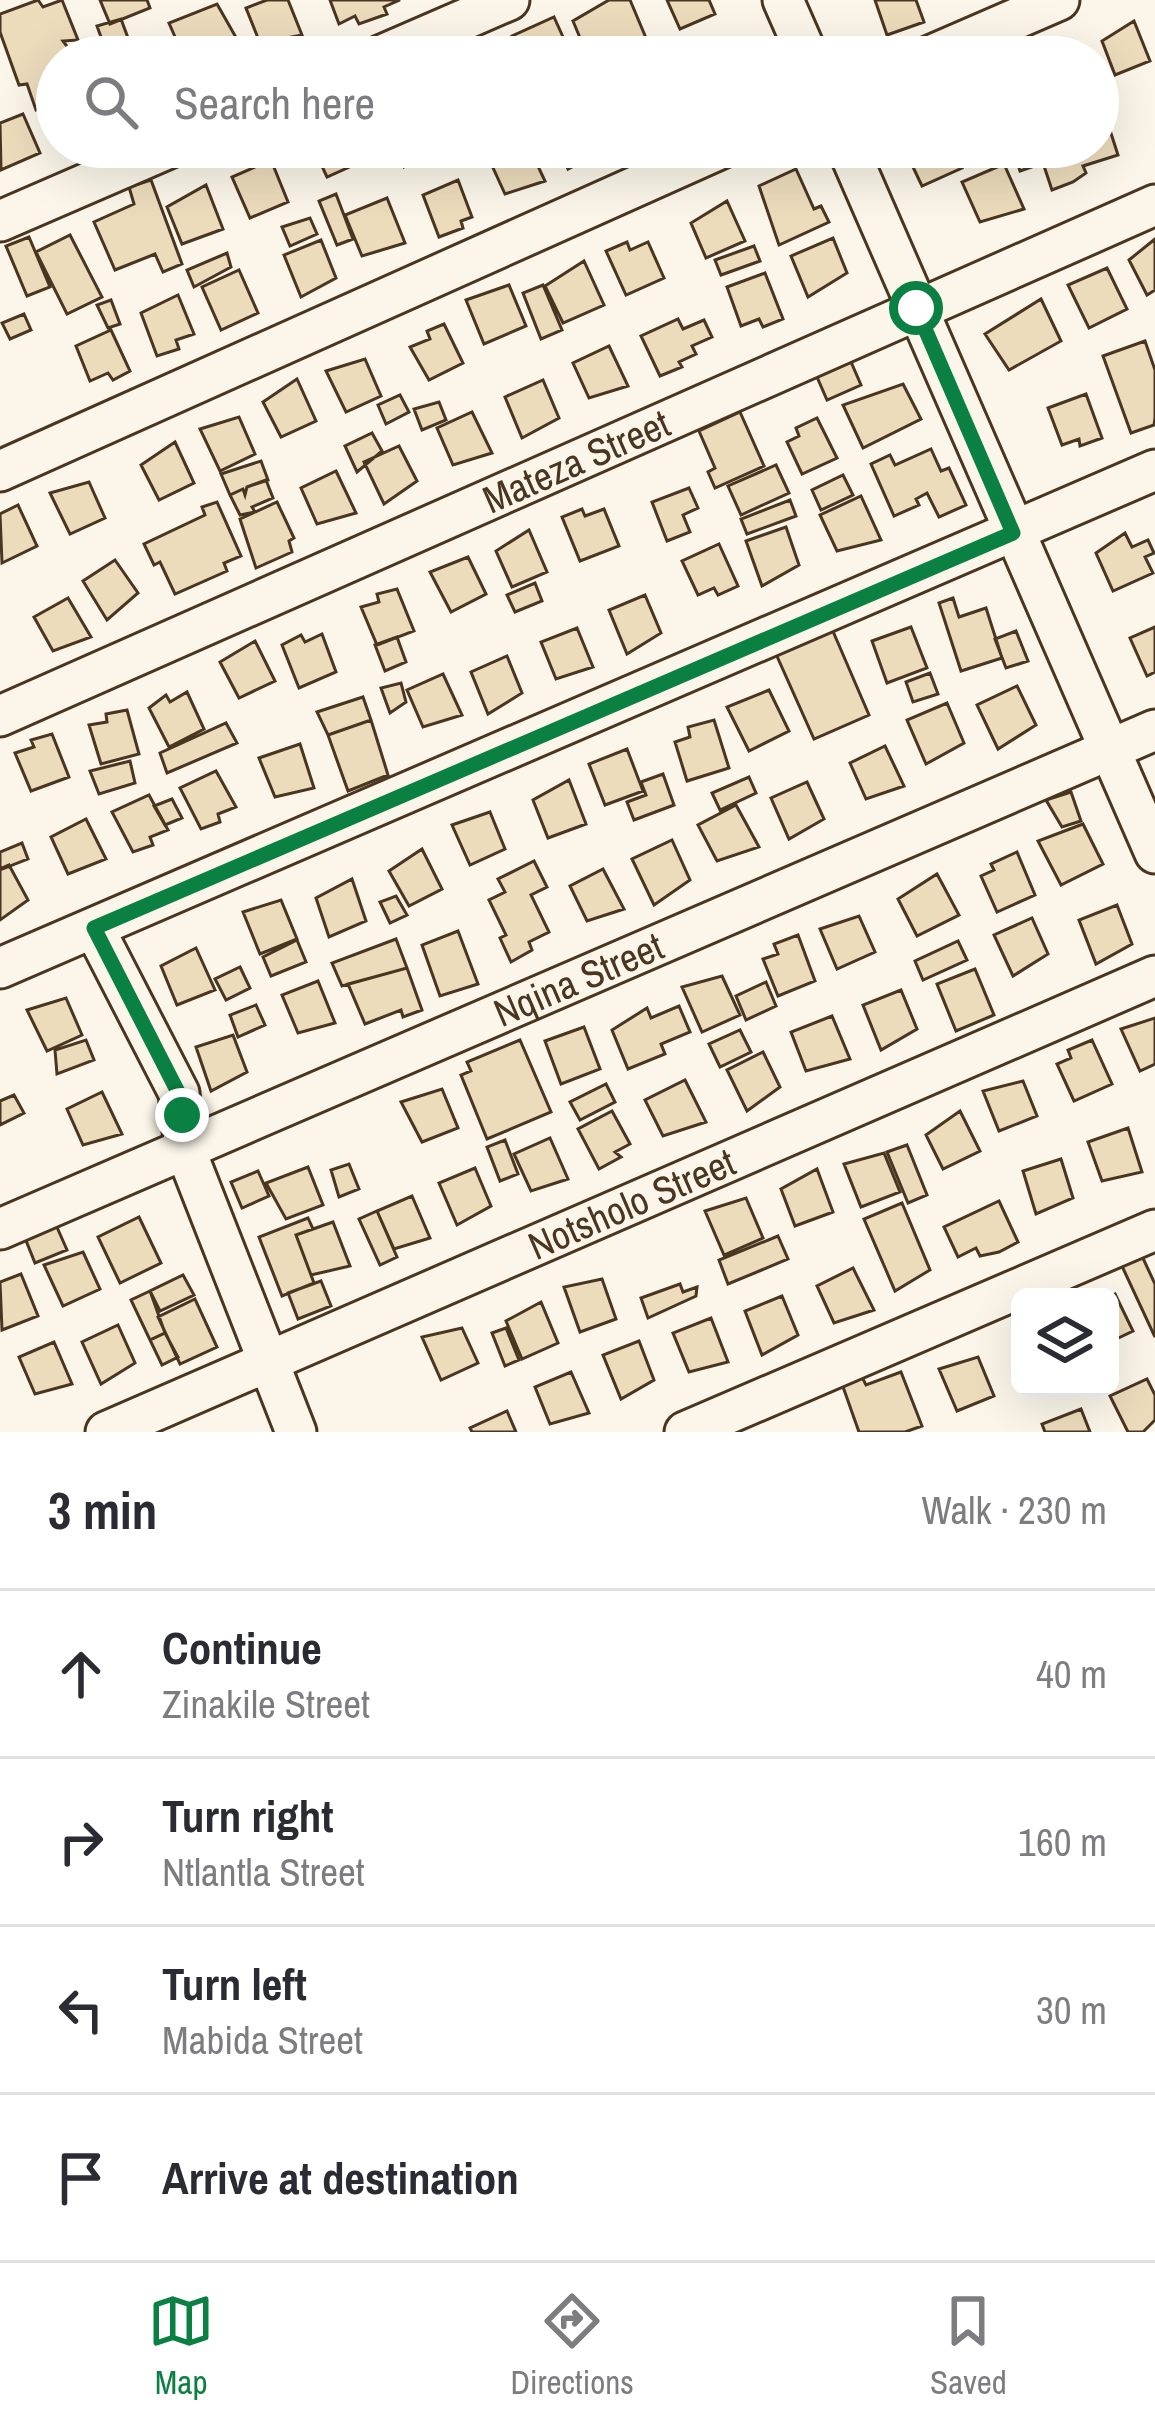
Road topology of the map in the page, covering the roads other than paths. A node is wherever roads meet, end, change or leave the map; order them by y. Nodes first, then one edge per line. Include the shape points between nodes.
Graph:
1 (509, 0) edge
2 (783, 0) edge
3 (1060, 0) edge
4 (426, 36) edge
5 (799, 36) edge
6 (977, 36) edge
7 (122, 168) edge
8 (677, 168) edge
9 (856, 168) edge
10 (1155, 206) edge
11 (0, 221) edge
12 (916, 308) junction
13 (1155, 470) edge
14 (0, 471) edge
15 (1013, 533) junction
16 (0, 716) edge
17 (1155, 730) edge
18 (1111, 749) junction
19 (1155, 853) edge
20 (94, 928) junction
21 (0, 968) edge
22 (1155, 976) edge
23 (184, 1149) junction
24 (0, 1229) edge
25 (1155, 1230) edge
26 (266, 1363) junction
27 (106, 1432) edge
28 (296, 1432) edge
29 (685, 1432) edge

1 - 4 street
2 - 5 street
3 - 6 street
7 - 11 street
8 - 14 street
9 - 12 street
10 - 12 street, Mateza Street
12 - 15 street
12 - 16 street, Mateza Street
13 - 15 street
15 - 18 street
15 - 20 street
17 - 18 street, Nqina Street
18 - 19 street
18 - 23 street, Nqina Street
20 - 21 street
20 - 23 street via 179,1094
22 - 26 street, Notsholo Street
23 - 24 street, Nqina Street
23 - 26 street
25 - 29 street
26 - 27 street, Notsholo Street
26 - 28 street

